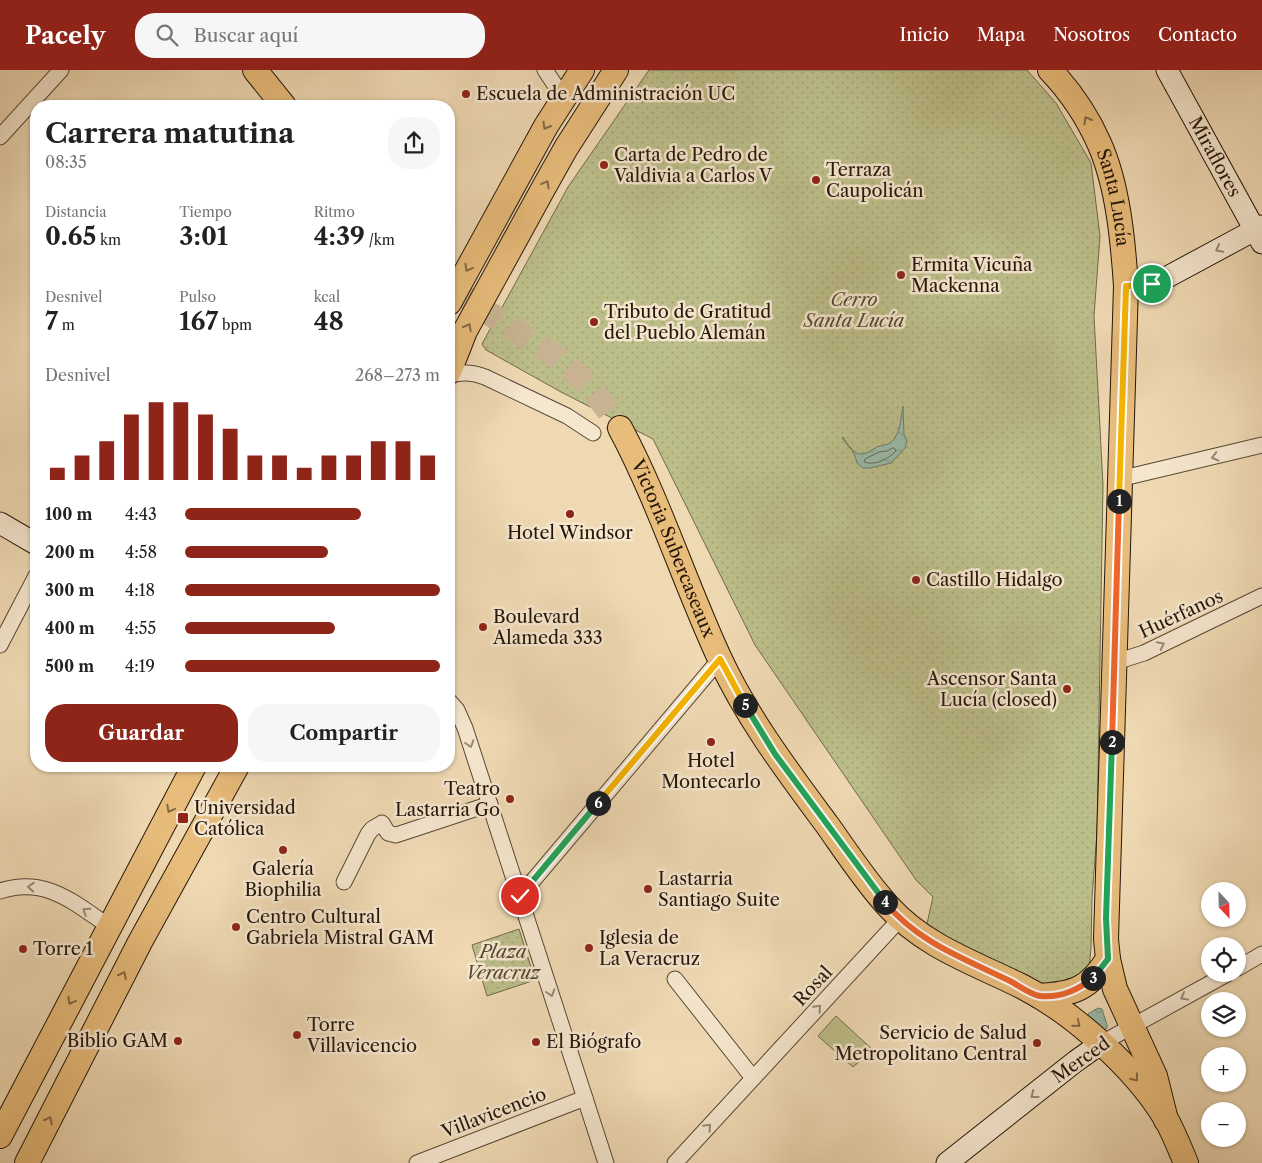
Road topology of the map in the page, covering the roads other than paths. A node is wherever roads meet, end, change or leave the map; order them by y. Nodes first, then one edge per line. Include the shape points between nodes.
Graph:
1 (61, 70) edge
2 (255, 70) edge
3 (546, 70) edge
4 (582, 70) edge
5 (616, 70) edge
6 (1050, 70) edge
7 (1167, 70) edge
8 (34, 100) edge
9 (279, 100) edge
10 (560, 102) junction
11 (30, 105) edge
12 (0, 138) edge
13 (1260, 233) edge
14 (1126, 286) junction
15 (455, 292) edge
16 (455, 357) edge
17 (455, 373) edge
18 (620, 428) tunnel mouth
19 (593, 433) dead end
20 (1262, 445) edge
21 (1119, 479) junction
22 (0, 523) edge
23 (30, 540) edge
24 (30, 588) edge
25 (1262, 596) edge
26 (0, 645) edge
27 (720, 659) junction
28 (1115, 660) junction
29 (455, 709) edge
30 (191, 772) edge
31 (234, 772) edge
32 (490, 804) junction
33 (344, 882) dead end
34 (0, 891) edge
35 (520, 896) junction
36 (900, 919) junction
37 (110, 927) junction
38 (1262, 954) edge
39 (1108, 959) junction
40 (1246, 963) edge
41 (675, 979) dead end
42 (1212, 982) edge
43 (1039, 996) junction
44 (1131, 1026) junction
45 (1100, 1044) junction
46 (753, 1078) junction
47 (585, 1098) junction
48 (1166, 1120) junction
49 (0, 1136) edge
50 (27, 1163) edge
51 (417, 1163) edge
52 (606, 1163) edge
53 (675, 1163) edge
54 (947, 1163) edge
55 (1186, 1163) edge

1 - 8 street
2 - 9 main road
3 - 10 street via 555,84
4 - 10 main road
16 -> 5 main road via 465,331 566,148
14 -> 6 main road, Santa Lucía via 1119,215 1102,149 1086,118
7 - 13 street, Miraflores
10 -> 15 main road
11 - 12 street
13 -> 14 street via 1160,282
14 - 21 main road, Santa Lucía
17 - 19 street via 477,373 567,416
18 - 27 main road, Victoria Subercaseaux via 668,530
20 -> 21 street
21 - 28 main road, Santa Lucía
22 - 23 street
24 - 26 street
28 -> 25 street, Huérfanos via 1144,653
27 - 35 street
27 - 36 main road, Victoria Subercaseaux via 775,754 872,887
28 - 39 main road, Santa Lucía via 1106,918
29 -> 32 street
30 -> 37 main road
50 -> 31 main road via 140,942
32 - 33 street via 396,836 388,833 382,823 376,826 368,834
32 - 35 street
37 -> 34 street via 49,890 22,886
35 -> 47 street
36 - 43 main road, Victoria Subercaseaux via 938,946
46 -> 36 street, Rosal
37 -> 49 main road
38 - 40 street
39 - 43 main road via 1093,979 1078,990
39 - 44 main road, Santa Lucía via 1115,989
41 - 46 street
42 -> 44 street, Merced
43 -> 45 main road, Victoria Subercaseaux
44 - 45 street, Merced
44 - 48 main road, Santa Lucía via 1155,1076
45 -> 48 main road, Victoria Subercaseaux via 1134,1076
45 -> 54 street, Merced
53 -> 46 street, Rosal
47 - 51 street, Villavicencio
47 - 52 street
48 - 55 main road

